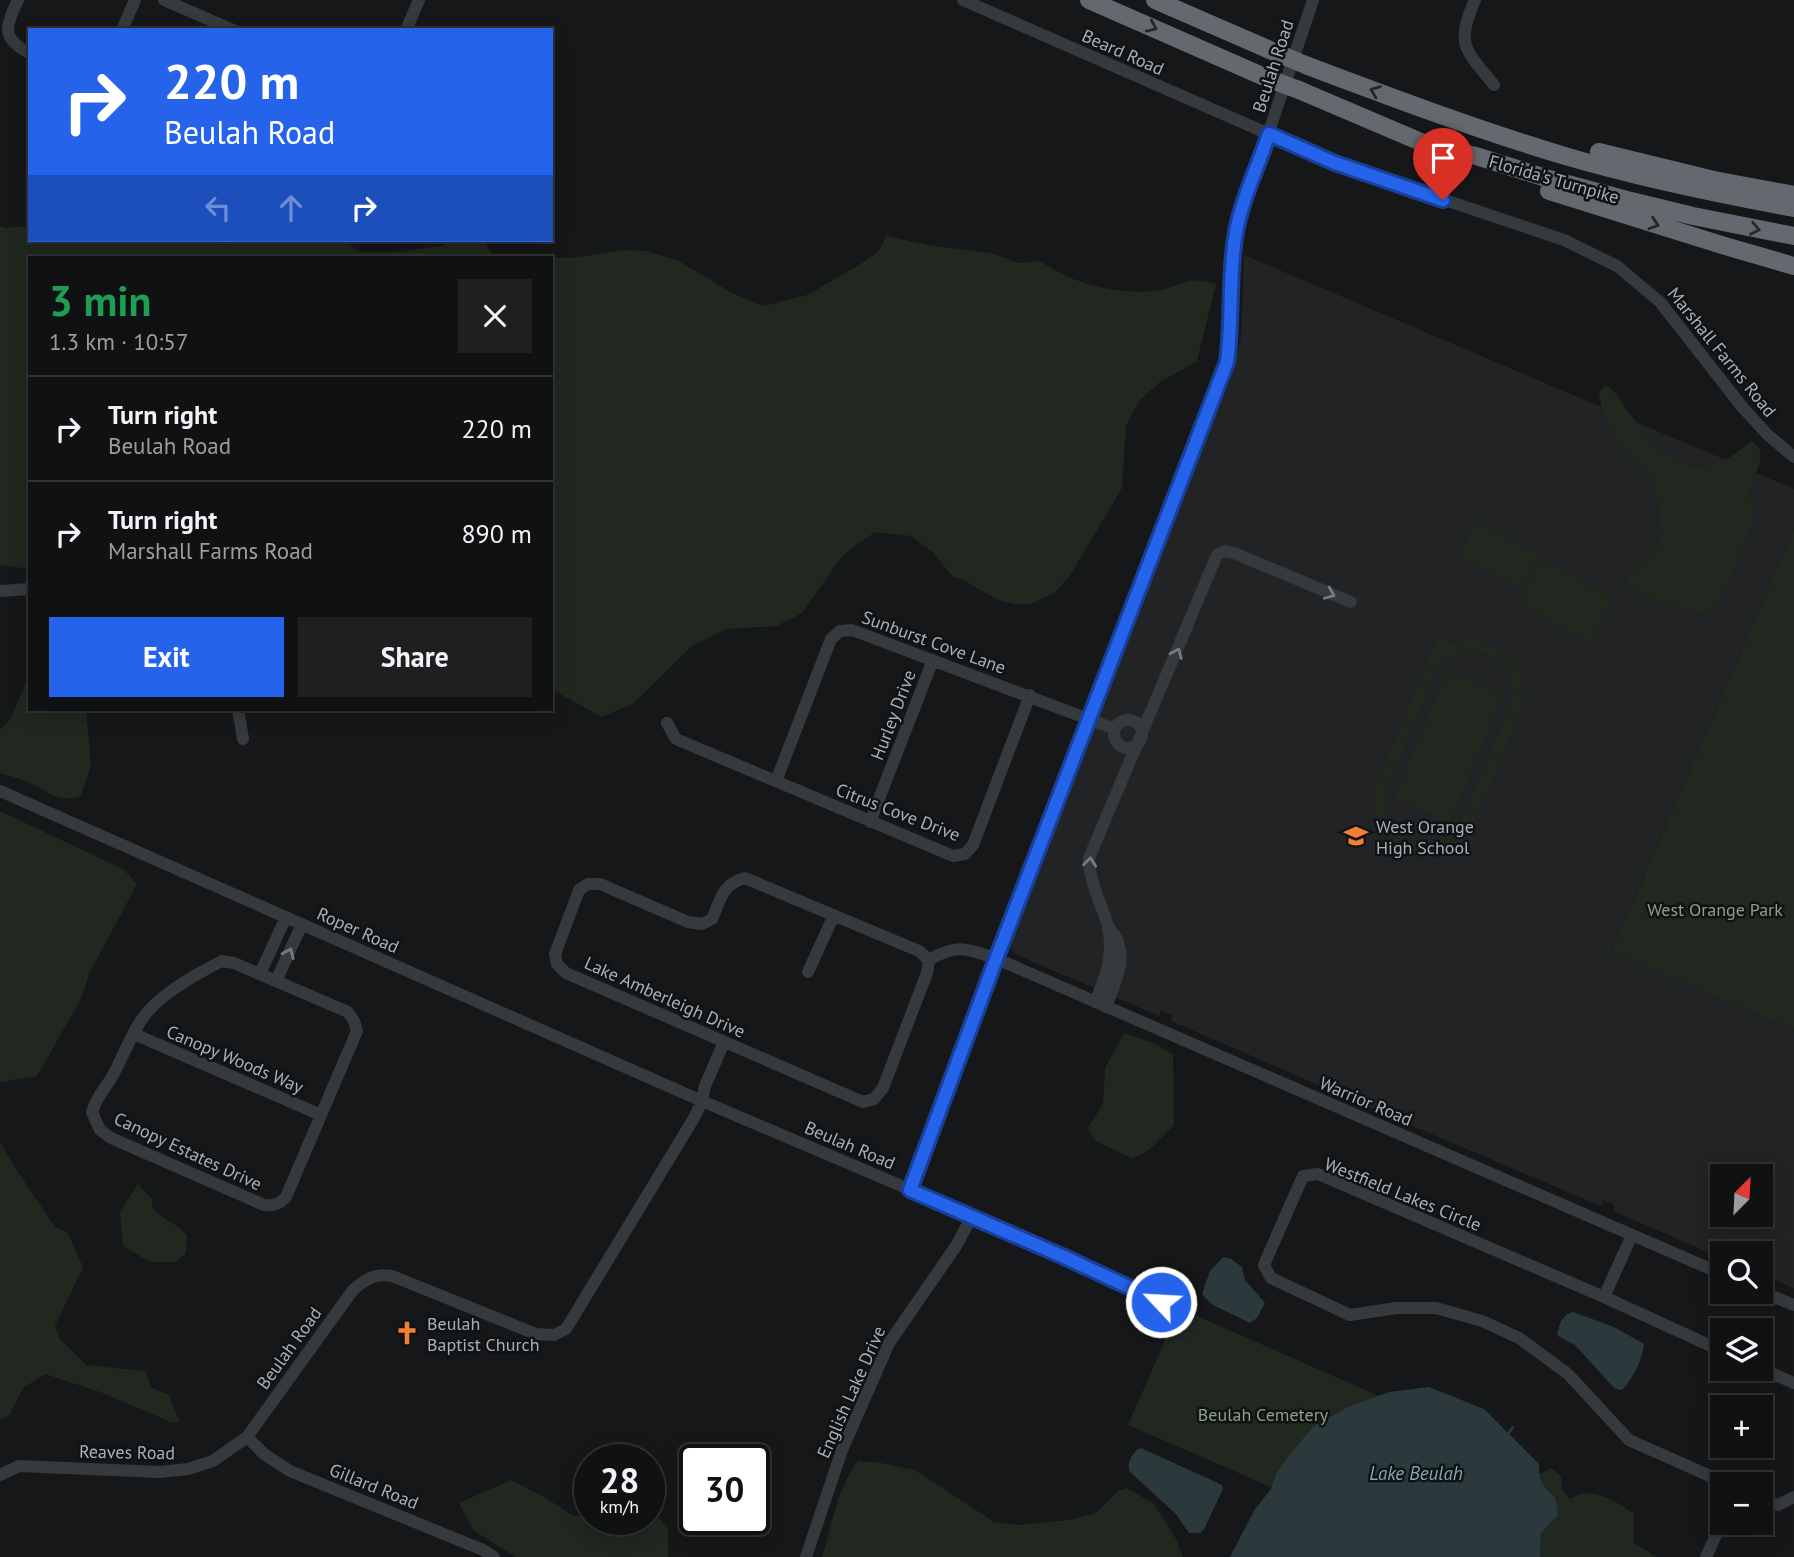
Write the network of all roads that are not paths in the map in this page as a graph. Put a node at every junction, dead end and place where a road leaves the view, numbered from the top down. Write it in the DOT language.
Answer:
graph roads {
  1 [pos="18,0"];
  2 [pos="135,0"];
  3 [pos="164,0"];
  4 [pos="419,0"];
  5 [pos="963,0"];
  6 [pos="1089,0"];
  7 [pos="1155,0"];
  8 [pos="1313,0"];
  9 [pos="1475,0"];
  10 [pos="123,28"];
  11 [pos="228,28"];
  12 [pos="407,28"];
  13 [pos="28,52"];
  14 [pos="1494,85"];
  15 [pos="1422,109"];
  16 [pos="1269,134"];
  17 [pos="1428,145"];
  18 [pos="1794,195"];
  19 [pos="1794,208"];
  20 [pos="1794,236"];
  21 [pos="1794,266"];
  22 [pos="1794,457"];
  23 [pos="28,589"];
  24 [pos="0,591"];
  25 [pos="1351,602"];
  26 [pos="933,660"];
  27 [pos="1030,695"];
  28 [pos="238,711"];
  29 [pos="1090,718"];
  30 [pos="667,723"];
  31 [pos="1115,729"];
  32 [pos="243,739"];
  33 [pos="1141,739"];
  34 [pos="776,781"];
  35 [pos="0,792"];
  36 [pos="870,822"];
  37 [pos="834,915"];
  38 [pos="286,917"];
  39 [pos="302,924"];
  40 [pos="996,959"];
  41 [pos="929,960"];
  42 [pos="808,972"];
  43 [pos="260,974"];
  44 [pos="276,981"];
  45 [pos="1101,1004"];
  46 [pos="134,1034"];
  47 [pos="724,1042"];
  48 [pos="702,1101"];
  49 [pos="321,1115"];
  50 [pos="910,1190"];
  51 [pos="972,1216"];
  52 [pos="1632,1235"];
  53 [pos="1710,1269"];
  54 [pos="1604,1297"];
  55 [pos="1773,1297"];
  56 [pos="1794,1306"];
  57 [pos="1184,1313"];
  58 [pos="1710,1346"];
  59 [pos="1773,1374"];
  60 [pos="1794,1383"];
  61 [pos="247,1437"];
  62 [pos="0,1475"];
  63 [pos="1710,1476"];
  64 [pos="1794,1497"];
  65 [pos="1773,1503"];
  66 [pos="1716,1535"];
  67 [pos="494,1557"];
  68 [pos="806,1557"];
  69 [pos="1706,1557"];
  1 -- 13 [label="street"];
  2 -- 10 [label="street"];
  3 -- 11 [label="street"];
  4 -- 12 [label="street"];
  5 -- 16 [label="street, Beard Road"];
  6 -- 17 [label="highway, Florida's Turnpike, one-way, bridge"];
  15 -- 7 [label="highway, Florida's Turnpike, one-way, bridge"];
  8 -- 16 [label="street, Beulah Road"];
  9 -- 14 [label="street"];
  15 -- 18 [label="highway"];
  15 -- 19 [label="highway, Florida's Turnpike"];
  16 -- 22 [label="street, Marshall Farms Road"];
  16 -- 29 [label="street, Beulah Road"];
  17 -- 20 [label="highway, Florida's Turnpike, one-way"];
  17 -- 21 [label="highway, one-way"];
  23 -- 24 [label="street"];
  33 -- 25 [label="street, one-way"];
  26 -- 27 [label="street, Sunburst Cove Lane"];
  26 -- 34 [label="street, Sunburst Cove Lane"];
  26 -- 36 [label="street, Hurley Drive"];
  27 -- 29 [label="street, Sunburst Cove Lane"];
  27 -- 36 [label="street, Citrus Cove Drive"];
  28 -- 32 [label="street"];
  29 -- 31 [label="street, Sunburst Cove Lane"];
  29 -- 40 [label="street, Beulah Road"];
  30 -- 34 [label="street, Citrus Cove Drive"];
  31 -- 33 [label="street"];
  31 -- 33 [label="street"];
  45 -- 33 [label="street, one-way"];
  34 -- 36 [label="street, Citrus Cove Drive"];
  35 -- 38 [label="street, Roper Road"];
  37 -- 41 [label="street, Lake Amberleigh Drive"];
  37 -- 42 [label="street"];
  37 -- 47 [label="street, Lake Amberleigh Drive"];
  38 -- 39 [label="street, Roper Road"];
  38 -- 43 [label="street"];
  44 -- 39 [label="street, one-way"];
  39 -- 48 [label="street, Roper Road"];
  40 -- 41 [label="street"];
  40 -- 45 [label="street, Warrior Road"];
  40 -- 50 [label="street, Beulah Road"];
  41 -- 47 [label="street, Lake Amberleigh Drive"];
  43 -- 44 [label="street, Canopy Estates Drive"];
  43 -- 46 [label="street, Canopy Estates Drive"];
  44 -- 49 [label="street, Canopy Estates Drive"];
  45 -- 52 [label="street, Warrior Road"];
  46 -- 49 [label="street, Canopy Woods Way"];
  46 -- 49 [label="street, Canopy Estates Drive"];
  47 -- 48 [label="street"];
  48 -- 50 [label="street, Beulah Road"];
  48 -- 61 [label="street, Beulah Road"];
  50 -- 51 [label="street"];
  51 -- 57 [label="street"];
  51 -- 68 [label="street, English Lake Drive"];
  52 -- 53 [label="street, Warrior Road"];
  52 -- 54 [label="street"];
  54 -- 58 [label="street, Westfield Lakes Circle"];
  54 -- 63 [label="street, Westfield Lakes Circle"];
  55 -- 56 [label="street"];
  59 -- 60 [label="street"];
  61 -- 62 [label="street, Reaves Road"];
  61 -- 67 [label="street, Gillard Road"];
  64 -- 65 [label="street"];
  66 -- 69 [label="street"];
}
